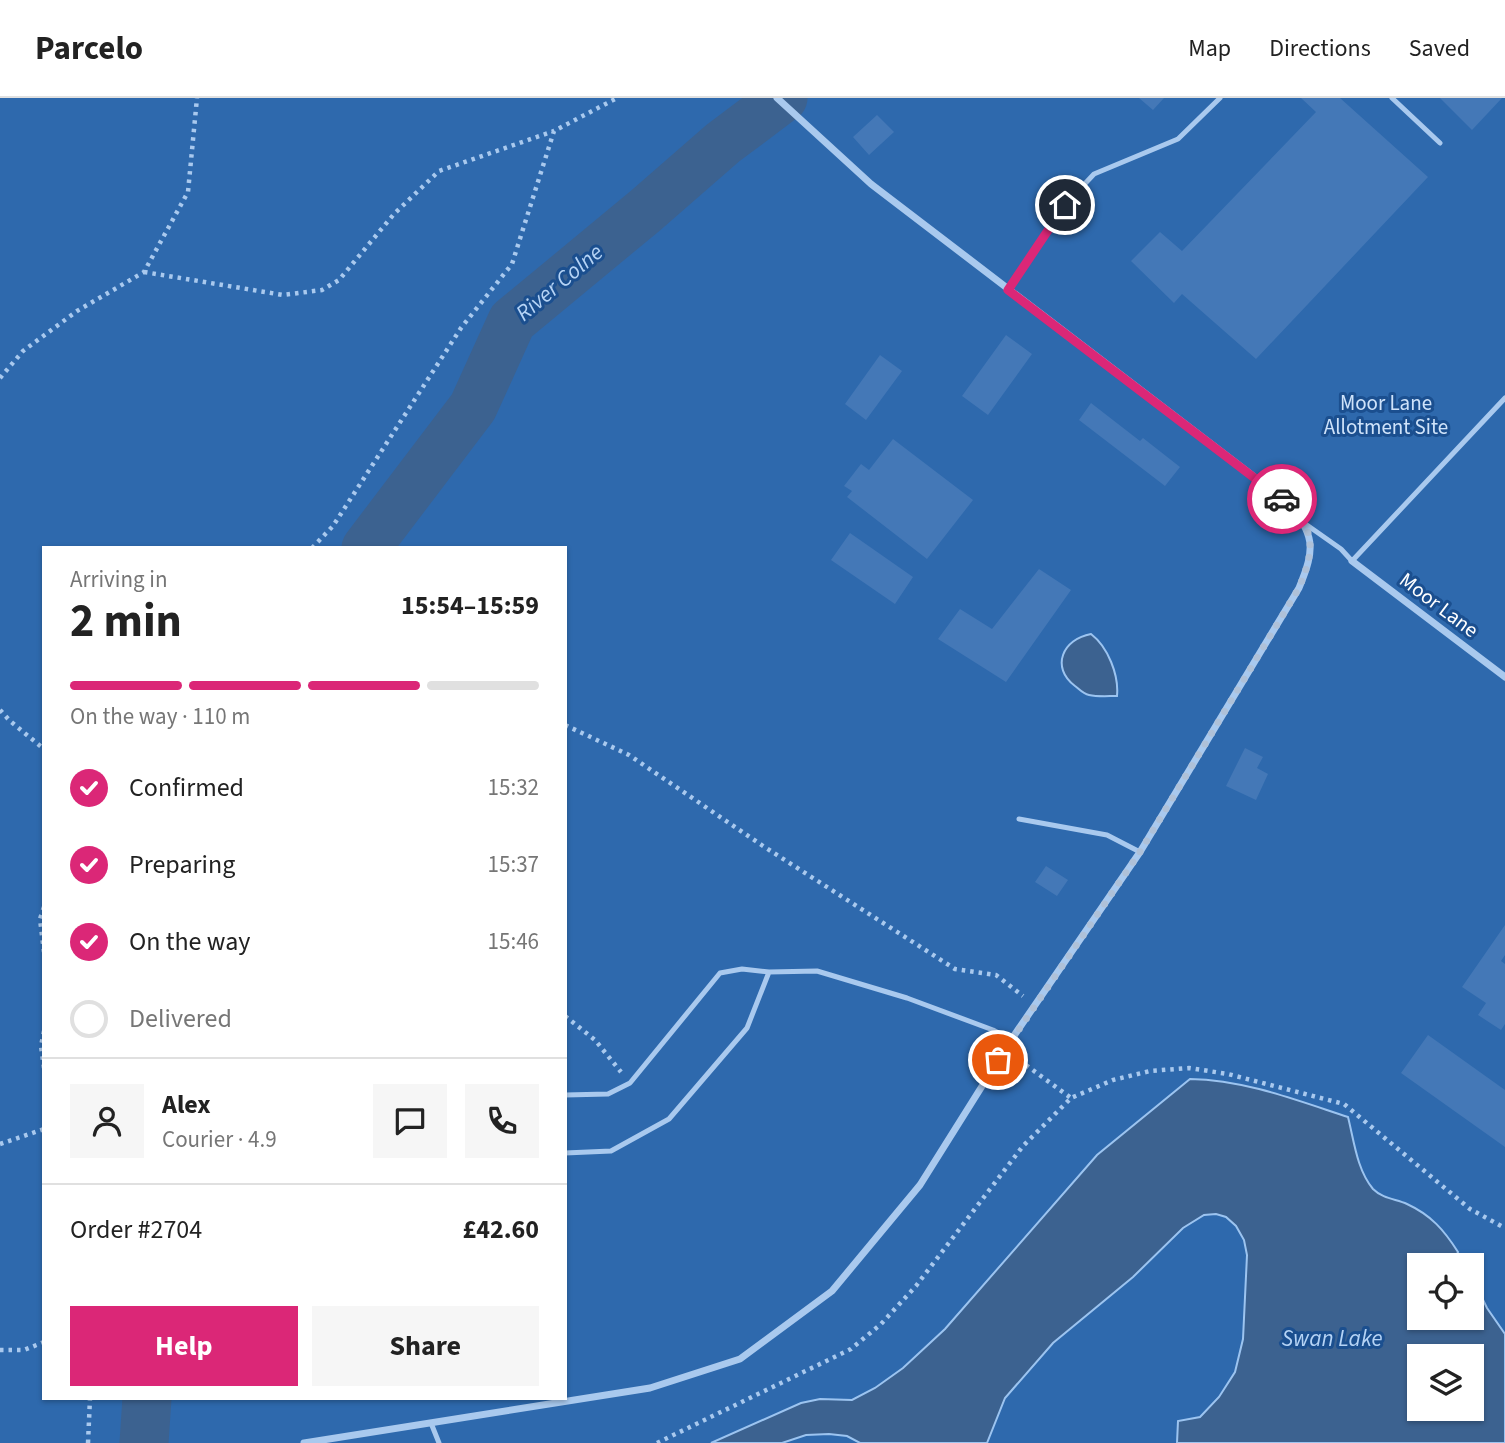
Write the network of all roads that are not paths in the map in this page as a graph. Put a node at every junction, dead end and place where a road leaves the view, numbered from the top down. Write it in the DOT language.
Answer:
graph roads {
  1 [pos="777,98"];
  2 [pos="1220,98"];
  3 [pos="1392,98"];
  4 [pos="1440,143"];
  5 [pos="1008,290"];
  6 [pos="1505,398"];
  7 [pos="1304,523"];
  8 [pos="1352,561"];
  9 [pos="1505,677"];
  10 [pos="1019,819"];
  11 [pos="1140,852"];
  12 [pos="769,972"];
  13 [pos="1011,1040"];
  14 [pos="567,1095"];
  15 [pos="567,1153"];
  16 [pos="431,1423"];
  17 [pos="304,1443"];
  18 [pos="439,1443"];
  1 -- 5 [label="street"];
  2 -- 5 [label="lane"];
  3 -- 4 [label="lane"];
  5 -- 7 [label="street"];
  6 -- 8 [label="lane"];
  7 -- 8 [label="lane"];
  7 -- 11 [label="street"];
  8 -- 9 [label="street, Moor Lane"];
  10 -- 11 [label="lane"];
  11 -- 13 [label="street"];
  12 -- 13 [label="lane"];
  12 -- 14 [label="lane"];
  12 -- 15 [label="lane"];
  13 -- 16 [label="street"];
  16 -- 17 [label="street"];
  16 -- 18 [label="lane"];
}
